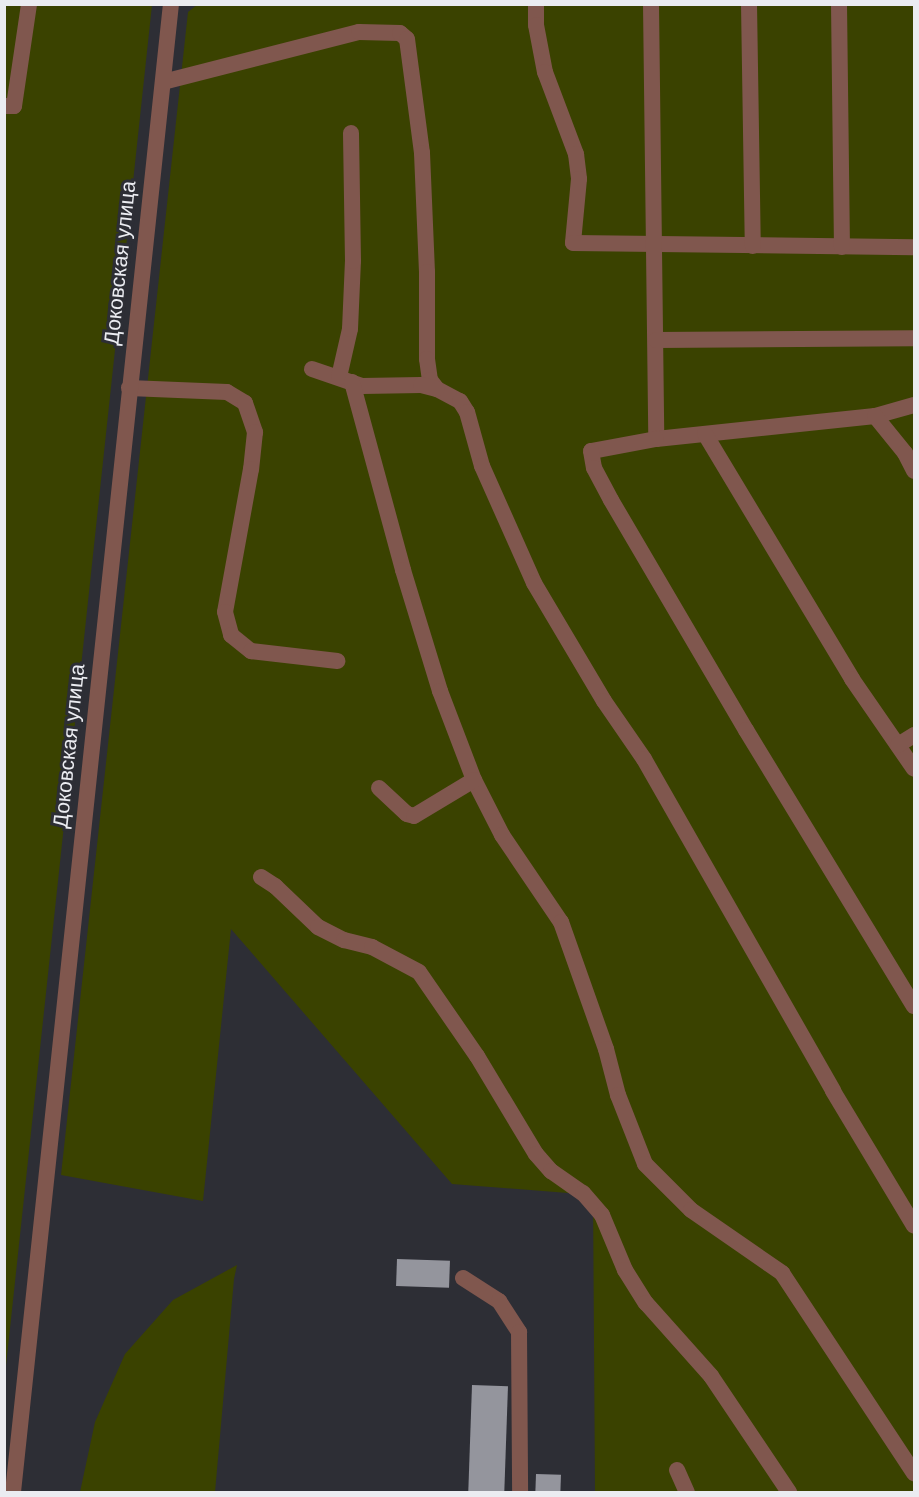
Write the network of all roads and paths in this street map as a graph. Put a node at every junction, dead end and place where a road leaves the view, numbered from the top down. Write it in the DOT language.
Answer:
graph roads {
  1 [pos="29,4"];
  2 [pos="171,4"];
  3 [pos="536,4"];
  4 [pos="651,4"];
  5 [pos="749,4"];
  6 [pos="839,4"];
  7 [pos="163,82"];
  8 [pos="4,106"];
  9 [pos="351,133"];
  10 [pos="654,245"];
  11 [pos="753,246"];
  12 [pos="842,247"];
  13 [pos="915,247"];
  14 [pos="915,338"];
  15 [pos="656,339"];
  16 [pos="312,369"];
  17 [pos="345,380"];
  18 [pos="129,388"];
  19 [pos="437,389"];
  20 [pos="915,405"];
  21 [pos="875,416"];
  22 [pos="705,434"];
  23 [pos="656,439"];
  24 [pos="915,471"];
  25 [pos="337,661"];
  26 [pos="915,735"];
  27 [pos="898,745"];
  28 [pos="915,769"];
  29 [pos="474,780"];
  30 [pos="379,788"];
  31 [pos="261,877"];
  32 [pos="915,1006"];
  33 [pos="915,1226"];
  34 [pos="463,1278"];
  35 [pos="677,1470"];
  36 [pos="915,1473"];
  37 [pos="13,1492"];
  38 [pos="520,1492"];
  39 [pos="687,1492"];
  40 [pos="789,1492"];
  1 -- 8 [label="street"];
  2 -- 7 [label="street, Доковская улица"];
  3 -- 10 [label="street"];
  4 -- 10 [label="street"];
  5 -- 11 [label="street"];
  6 -- 12 [label="street"];
  7 -- 18 [label="street, Доковская улица"];
  7 -- 19 [label="street"];
  9 -- 17 [label="street"];
  10 -- 11 [label="street"];
  10 -- 15 [label="street"];
  11 -- 12 [label="street"];
  12 -- 13 [label="street"];
  14 -- 15 [label="street"];
  15 -- 23 [label="street"];
  16 -- 17 [label="street"];
  17 -- 19 [label="street"];
  17 -- 29 [label="street"];
  18 -- 25 [label="street"];
  18 -- 37 [label="street, Доковская улица"];
  19 -- 33 [label="street"];
  20 -- 21 [label="street"];
  21 -- 22 [label="street"];
  21 -- 24 [label="street"];
  22 -- 23 [label="street"];
  22 -- 27 [label="street"];
  23 -- 32 [label="street"];
  26 -- 27 [label="street"];
  27 -- 28 [label="street"];
  29 -- 30 [label="street"];
  29 -- 36 [label="street"];
  31 -- 40 [label="street"];
  34 -- 38 [label="street"];
  35 -- 39 [label="street"];
}
